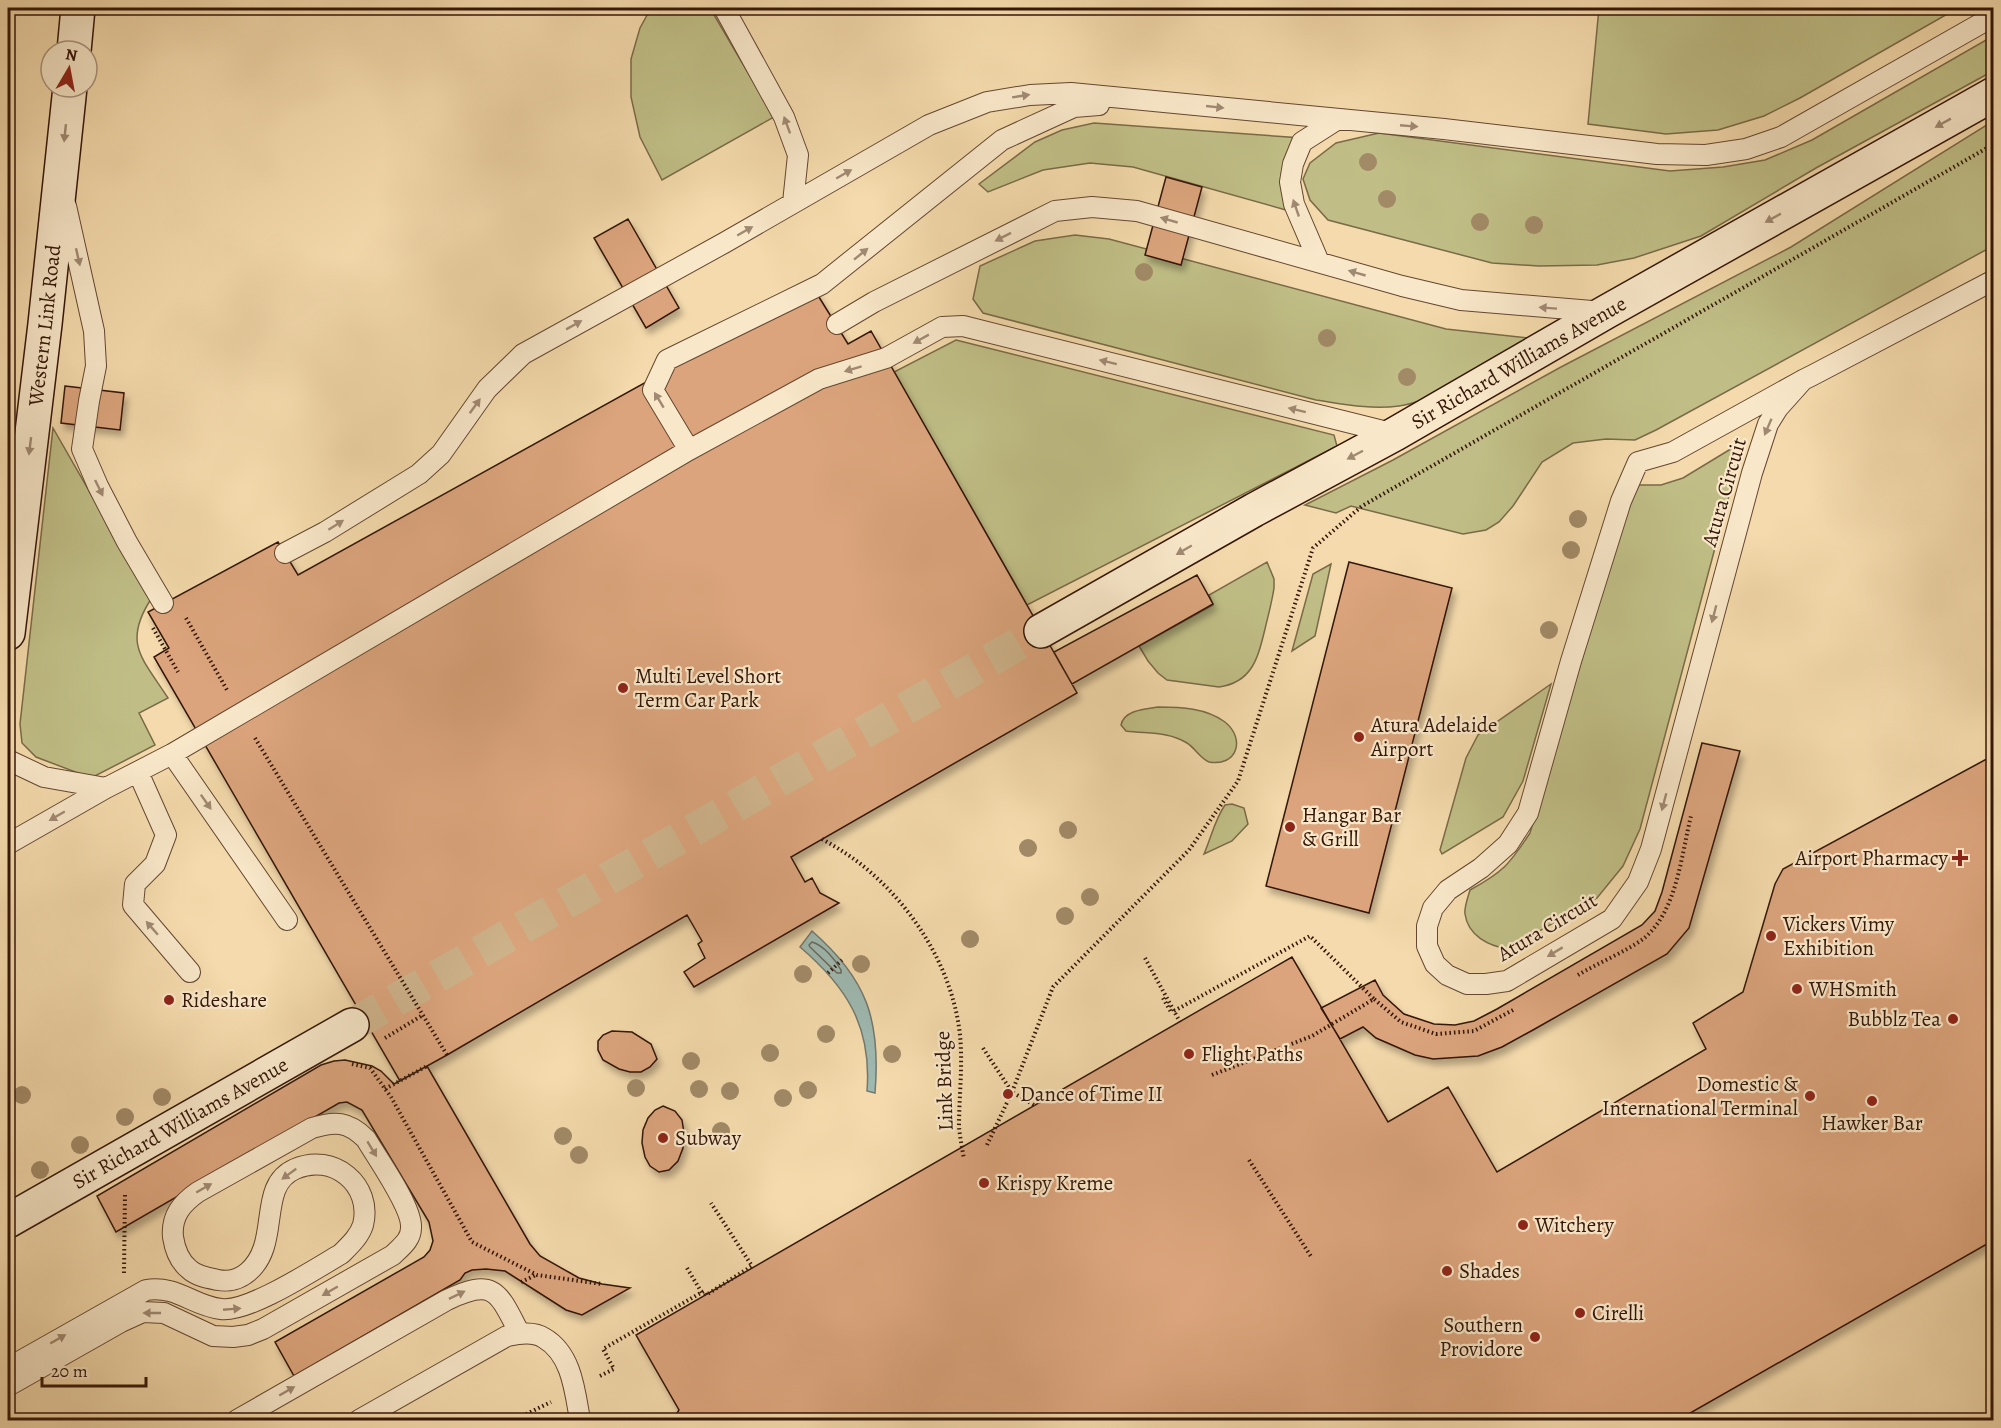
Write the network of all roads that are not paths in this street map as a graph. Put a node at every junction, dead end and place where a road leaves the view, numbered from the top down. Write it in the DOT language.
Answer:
graph roads {
  1 [pos="78,8"];
  2 [pos="724,8"];
  3 [pos="1994,16"];
  4 [pos="75,39"];
  5 [pos="1994,94"];
  6 [pos="69,99"];
  7 [pos="1156,101"];
  8 [pos="1338,119"];
  9 [pos="60,180"];
  10 [pos="793,203"];
  11 [pos="1318,262"];
  12 [pos="1994,280"];
  13 [pos="1606,312"];
  14 [pos="837,324"];
  15 [pos="1803,380"];
  16 [pos="1395,434"];
  17 [pos="689,450"];
  18 [pos="285,554"];
  19 [pos="163,603"];
  20 [pos="1041,631"];
  21 [pos="8,633"];
  22 [pos="172,754"];
  23 [pos="8,760"];
  24 [pos="138,772"];
  25 [pos="106,788"];
  26 [pos="8,844"];
  27 [pos="287,920"];
  28 [pos="190,972"];
  29 [pos="352,1025"];
  30 [pos="82,1178"];
  31 [pos="8,1221"];
  32 [pos="8,1237"];
  33 [pos="520,1334"];
  34 [pos="8,1368"];
  35 [pos="8,1386"];
  36 [pos="237,1420"];
  37 [pos="359,1420"];
  38 [pos="580,1420"];
  1 -- 4 [label="main road"];
  10 -- 2 [label="lane, one-way"];
  8 -- 3 [label="lane, one-way"];
  5 -- 13 [label="main road, Sir Richard Williams Avenue, one-way"];
  6 -- 9 [label="main road, Western Link Road, one-way"];
  7 -- 8 [label="lane, one-way"];
  10 -- 7 [label="lane, one-way"];
  17 -- 7 [label="lane, one-way"];
  11 -- 8 [label="lane, one-way"];
  9 -- 19 [label="lane, one-way"];
  9 -- 21 [label="main road, Western Link Road, one-way"];
  18 -- 10 [label="lane, one-way"];
  13 -- 11 [label="lane, one-way"];
  11 -- 14 [label="lane, one-way"];
  12 -- 15 [label="lane, Atura Circuit"];
  13 -- 16 [label="main road, Sir Richard Williams Avenue"];
  15 -- 15 [label="lane, Atura Circuit, one-way"];
  16 -- 17 [label="lane, one-way"];
  16 -- 20 [label="main road, Sir Richard Williams Avenue, one-way"];
  17 -- 22 [label="lane"];
  22 -- 24 [label="lane"];
  22 -- 27 [label="lane, one-way"];
  23 -- 25 [label="lane"];
  24 -- 25 [label="lane"];
  28 -- 24 [label="lane, one-way"];
  25 -- 26 [label="lane, one-way"];
  29 -- 30 [label="main road, Sir Richard Williams Avenue"];
  30 -- 31 [label="main road, Sir Richard Williams Avenue"];
  30 -- 32 [label="lane"];
  36 -- 33 [label="lane, one-way"];
  33 -- 37 [label="lane"];
  33 -- 38 [label="lane"];
  34 -- 35 [label="lane, one-way"];
}
